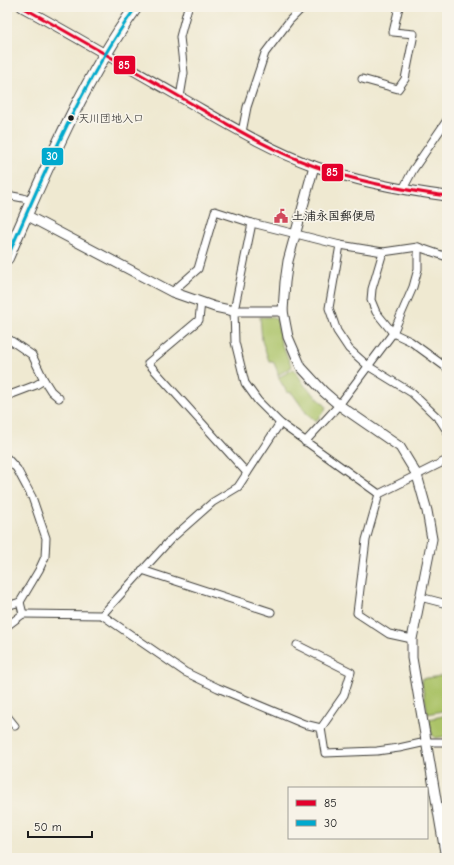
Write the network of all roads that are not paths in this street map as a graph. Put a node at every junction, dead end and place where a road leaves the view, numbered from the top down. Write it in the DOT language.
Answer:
graph roads {
  1 [pos="22,7"];
  2 [pos="136,7"];
  3 [pos="188,7"];
  4 [pos="301,7"];
  5 [pos="399,7"];
  6 [pos="105,54"];
  7 [pos="362,79"];
  8 [pos="180,97"];
  9 [pos="447,120"];
  10 [pos="242,132"];
  11 [pos="314,166"];
  12 [pos="403,189"];
  13 [pos="7,195"];
  14 [pos="447,196"];
  15 [pos="32,202"];
  16 [pos="26,215"];
  17 [pos="252,223"];
  18 [pos="295,234"];
  19 [pos="340,245"];
  20 [pos="418,247"];
  21 [pos="383,252"];
  22 [pos="447,257"];
  23 [pos="7,258"];
  24 [pos="172,292"];
  25 [pos="201,302"];
  26 [pos="234,311"];
  27 [pos="282,311"];
  28 [pos="393,333"];
  29 [pos="7,339"];
  30 [pos="368,366"];
  31 [pos="447,368"];
  32 [pos="44,380"];
  33 [pos="7,396"];
  34 [pos="60,398"];
  35 [pos="338,405"];
  36 [pos="280,423"];
  37 [pos="447,431"];
  38 [pos="305,442"];
  39 [pos="7,458"];
  40 [pos="447,460"];
  41 [pos="247,473"];
  42 [pos="417,475"];
  43 [pos="380,494"];
  44 [pos="142,570"];
  45 [pos="420,597"];
  46 [pos="20,602"];
  47 [pos="447,604"];
  48 [pos="7,606"];
  49 [pos="271,612"];
  50 [pos="23,614"];
  51 [pos="102,615"];
  52 [pos="7,626"];
  53 [pos="412,639"];
  54 [pos="296,645"];
  55 [pos="7,716"];
  56 [pos="15,726"];
  57 [pos="320,728"];
  58 [pos="426,742"];
  59 [pos="447,742"];
  60 [pos="446,858"];
  1 -- 6 [label="street"];
  2 -- 6 [label="highway"];
  3 -- 8 [label="street"];
  4 -- 10 [label="street"];
  5 -- 7 [label="street"];
  6 -- 8 [label="street"];
  6 -- 15 [label="highway"];
  8 -- 10 [label="street"];
  9 -- 12 [label="street"];
  10 -- 11 [label="street"];
  11 -- 12 [label="street"];
  11 -- 18 [label="street"];
  12 -- 14 [label="street"];
  13 -- 15 [label="street"];
  15 -- 16 [label="highway"];
  16 -- 23 [label="highway"];
  16 -- 24 [label="street"];
  17 -- 18 [label="street"];
  17 -- 24 [label="street"];
  17 -- 26 [label="street"];
  18 -- 19 [label="street"];
  18 -- 27 [label="street"];
  19 -- 21 [label="street"];
  19 -- 30 [label="street"];
  20 -- 21 [label="street"];
  20 -- 22 [label="street"];
  20 -- 28 [label="street"];
  21 -- 28 [label="street"];
  24 -- 25 [label="street"];
  25 -- 26 [label="street"];
  25 -- 41 [label="street"];
  26 -- 27 [label="street"];
  26 -- 36 [label="street"];
  27 -- 35 [label="street"];
  28 -- 30 [label="street"];
  28 -- 31 [label="street"];
  29 -- 32 [label="street"];
  30 -- 35 [label="street"];
  30 -- 37 [label="street"];
  32 -- 33 [label="street"];
  32 -- 34 [label="street"];
  35 -- 38 [label="street"];
  35 -- 42 [label="street"];
  36 -- 38 [label="street"];
  36 -- 41 [label="street"];
  38 -- 43 [label="street"];
  39 -- 46 [label="street"];
  40 -- 42 [label="street"];
  41 -- 44 [label="street"];
  42 -- 43 [label="street"];
  42 -- 45 [label="street"];
  43 -- 53 [label="street"];
  44 -- 49 [label="street"];
  44 -- 51 [label="street"];
  45 -- 47 [label="street"];
  45 -- 53 [label="street"];
  46 -- 48 [label="street"];
  46 -- 50 [label="street"];
  50 -- 51 [label="street"];
  50 -- 52 [label="street"];
  51 -- 57 [label="street"];
  53 -- 58 [label="street"];
  54 -- 57 [label="street"];
  55 -- 56 [label="street"];
  57 -- 58 [label="street"];
  58 -- 59 [label="street"];
  58 -- 60 [label="street"];
}
